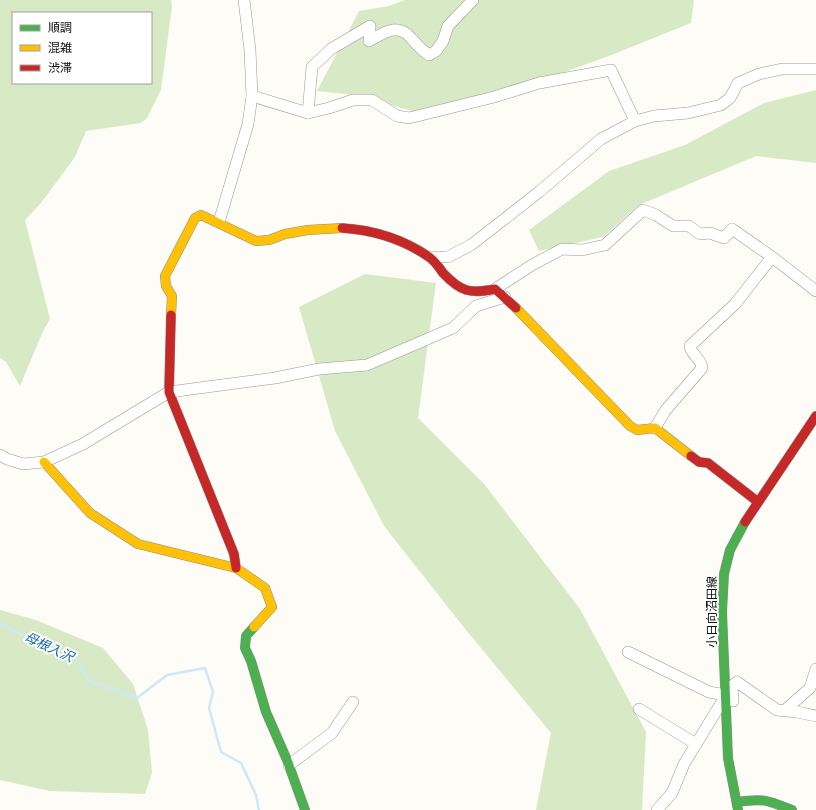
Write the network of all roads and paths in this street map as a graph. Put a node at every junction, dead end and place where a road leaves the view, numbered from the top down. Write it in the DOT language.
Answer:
graph roads {
  1 [pos="244,0"];
  2 [pos="473,0"];
  3 [pos="816,69"];
  4 [pos="252,96"];
  5 [pos="308,113"];
  6 [pos="635,121"];
  7 [pos="219,222"];
  8 [pos="431,257"];
  9 [pos="772,257"];
  10 [pos="495,289"];
  11 [pos="816,291"];
  12 [pos="505,297"];
  13 [pos="169,392"];
  14 [pos="816,416"];
  15 [pos="655,428"];
  16 [pos="0,456"];
  17 [pos="44,462"];
  18 [pos="758,502"];
  19 [pos="236,568"];
  20 [pos="628,652"];
  21 [pos="816,669"];
  22 [pos="726,695"];
  23 [pos="353,702"];
  24 [pos="639,709"];
  25 [pos="726,709"];
  26 [pos="784,711"];
  27 [pos="816,716"];
  28 [pos="696,744"];
  29 [pos="289,765"];
  30 [pos="738,806"];
  31 [pos="305,810"];
  32 [pos="657,810"];
  33 [pos="792,810"];
  1 -- 4 [label="street"];
  2 -- 5 [label="street"];
  3 -- 6 [label="street"];
  4 -- 5 [label="street"];
  4 -- 7 [label="street"];
  5 -- 6 [label="street"];
  6 -- 8 [label="street"];
  7 -- 8 [label="street"];
  7 -- 13 [label="street"];
  8 -- 10 [label="street"];
  9 -- 10 [label="street"];
  9 -- 11 [label="street"];
  9 -- 15 [label="street"];
  10 -- 12 [label="street"];
  12 -- 13 [label="street"];
  12 -- 15 [label="street"];
  13 -- 17 [label="street"];
  13 -- 19 [label="street"];
  14 -- 18 [label="street, 小日向沼田線"];
  15 -- 18 [label="street"];
  16 -- 17 [label="street"];
  17 -- 19 [label="street"];
  18 -- 22 [label="street, 小日向沼田線"];
  19 -- 29 [label="street"];
  20 -- 22 [label="street"];
  21 -- 26 [label="street"];
  22 -- 25 [label="street, 小日向沼田線"];
  22 -- 28 [label="street"];
  23 -- 29 [label="street"];
  24 -- 28 [label="street"];
  25 -- 26 [label="street"];
  25 -- 30 [label="street, 小日向沼田線"];
  26 -- 27 [label="street"];
  28 -- 32 [label="street"];
  29 -- 31 [label="street"];
  30 -- 33 [label="street"];
}
